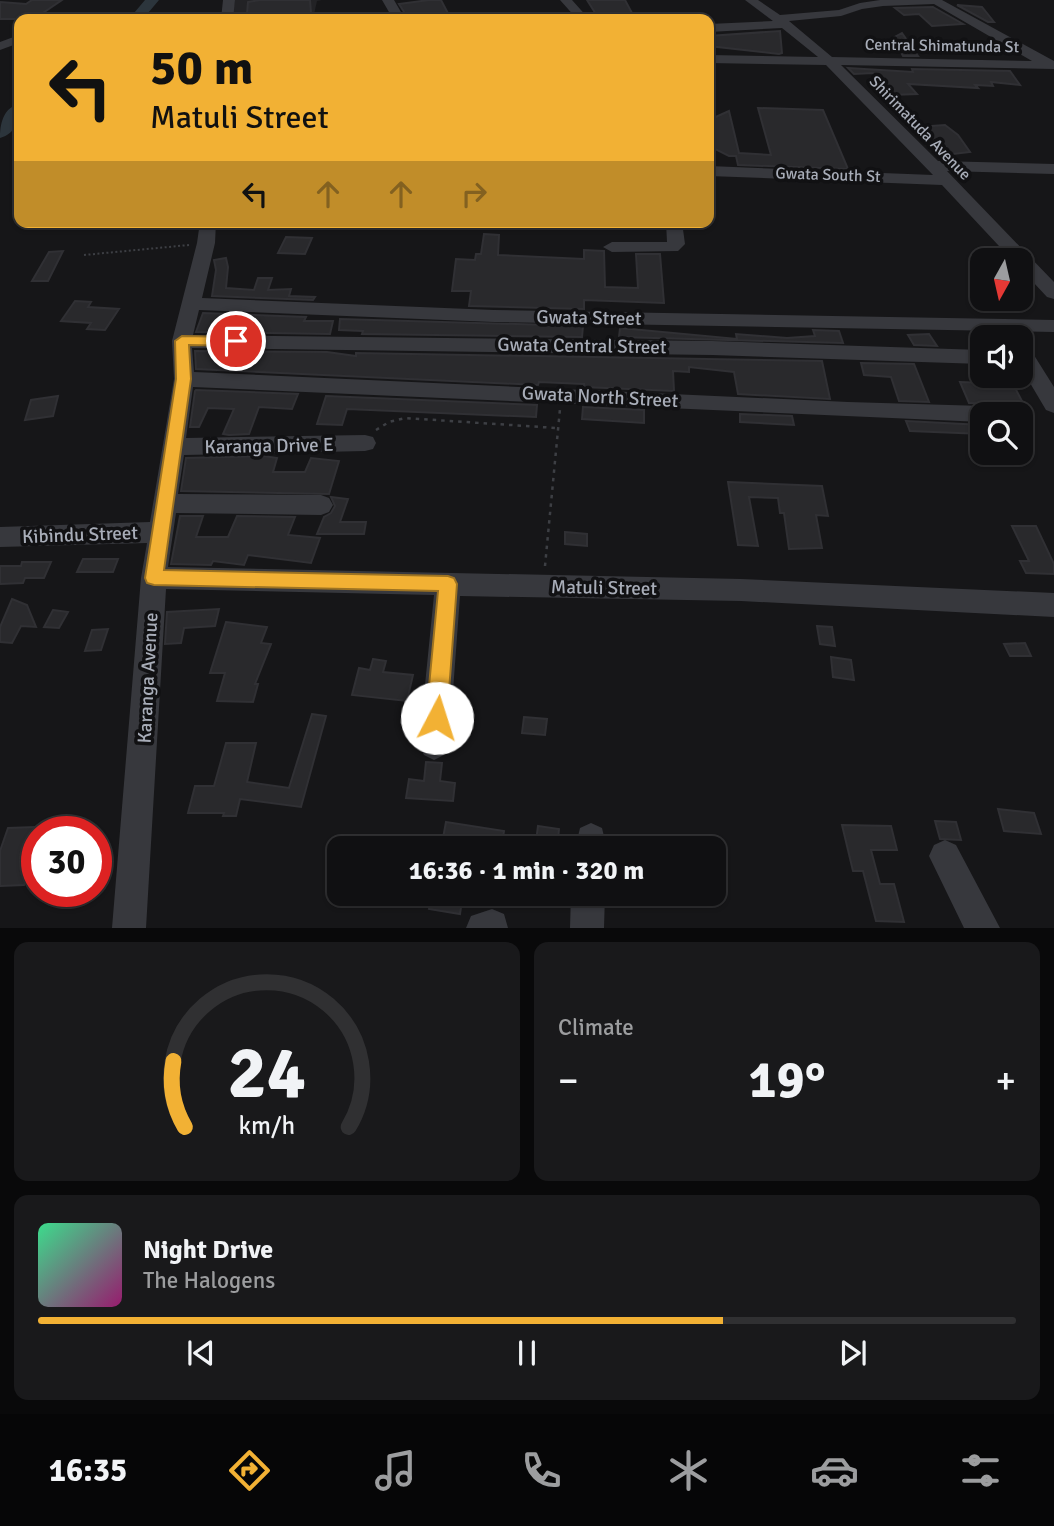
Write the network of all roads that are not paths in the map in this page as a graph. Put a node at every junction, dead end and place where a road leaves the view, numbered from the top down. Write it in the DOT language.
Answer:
graph roads {
  1 [pos="566,0"];
  2 [pos="751,0"];
  3 [pos="934,1"];
  4 [pos="579,14"];
  5 [pos="781,22"];
  6 [pos="714,27"];
  7 [pos="714,60"];
  8 [pos="830,61"];
  9 [pos="1051,65"];
  10 [pos="934,166"];
  11 [pos="1054,169"];
  12 [pos="714,171"];
  13 [pos="947,180"];
  14 [pos="675,228"];
  15 [pos="207,233"];
  16 [pos="612,247"];
  17 [pos="1054,293"];
  18 [pos="192,304"];
  19 [pos="970,326"];
  20 [pos="1054,326"];
  21 [pos="1033,329"];
  22 [pos="182,341"];
  23 [pos="970,357"];
  24 [pos="1033,373"];
  25 [pos="184,379"];
  26 [pos="1054,407"];
  27 [pos="970,414"];
  28 [pos="1033,415"];
  29 [pos="365,443"];
  30 [pos="173,447"];
  31 [pos="164,503"];
  32 [pos="321,505"];
  33 [pos="160,532"];
  34 [pos="0,537"];
  35 [pos="154,578"];
  36 [pos="448,584"];
  37 [pos="1054,605"];
  38 [pos="434,745"];
  39 [pos="945,856"];
  40 [pos="588,906"];
  41 [pos="129,928"];
  42 [pos="587,928"];
  43 [pos="984,928"];
  1 -- 4 [label="street"];
  2 -- 5 [label="street, Shirimatuda Avenue"];
  3 -- 5 [label="street"];
  3 -- 9 [label="street"];
  5 -- 6 [label="street"];
  5 -- 8 [label="street, Shirimatuda Avenue"];
  7 -- 8 [label="street, Central Shimatunda St"];
  8 -- 9 [label="street, Central Shimatunda St"];
  8 -- 10 [label="street, Shirimatuda Avenue"];
  10 -- 11 [label="street"];
  10 -- 13 [label="street, Shirimatuda Avenue"];
  12 -- 13 [label="street, Gwata South St"];
  13 -- 17 [label="street, Shirimatuda Avenue"];
  14 -- 16 [label="street"];
  15 -- 18 [label="street, Karanga Avenue"];
  18 -- 19 [label="street, Gwata Street"];
  18 -- 22 [label="street, Karanga Avenue"];
  20 -- 21 [label="street, Gwata Street"];
  22 -- 23 [label="street, Gwata Central Street"];
  22 -- 25 [label="street, Karanga Avenue"];
  24 -- 26 [label="street, Gwata North Street"];
  25 -- 27 [label="street, Gwata North Street"];
  25 -- 30 [label="street, Karanga Avenue"];
  26 -- 28 [label="street, Gwata North Street"];
  29 -- 30 [label="street, Karanga Drive E"];
  30 -- 31 [label="street, Karanga Avenue"];
  31 -- 32 [label="street"];
  31 -- 33 [label="street, Karanga Avenue"];
  33 -- 34 [label="street, Kibindu Street"];
  33 -- 35 [label="street, Karanga Avenue"];
  35 -- 36 [label="street, Matuli Street"];
  35 -- 41 [label="street, Karanga Avenue"];
  36 -- 37 [label="street, Matuli Street"];
  36 -- 38 [label="street"];
  39 -- 43 [label="street"];
  40 -- 42 [label="street"];
}
